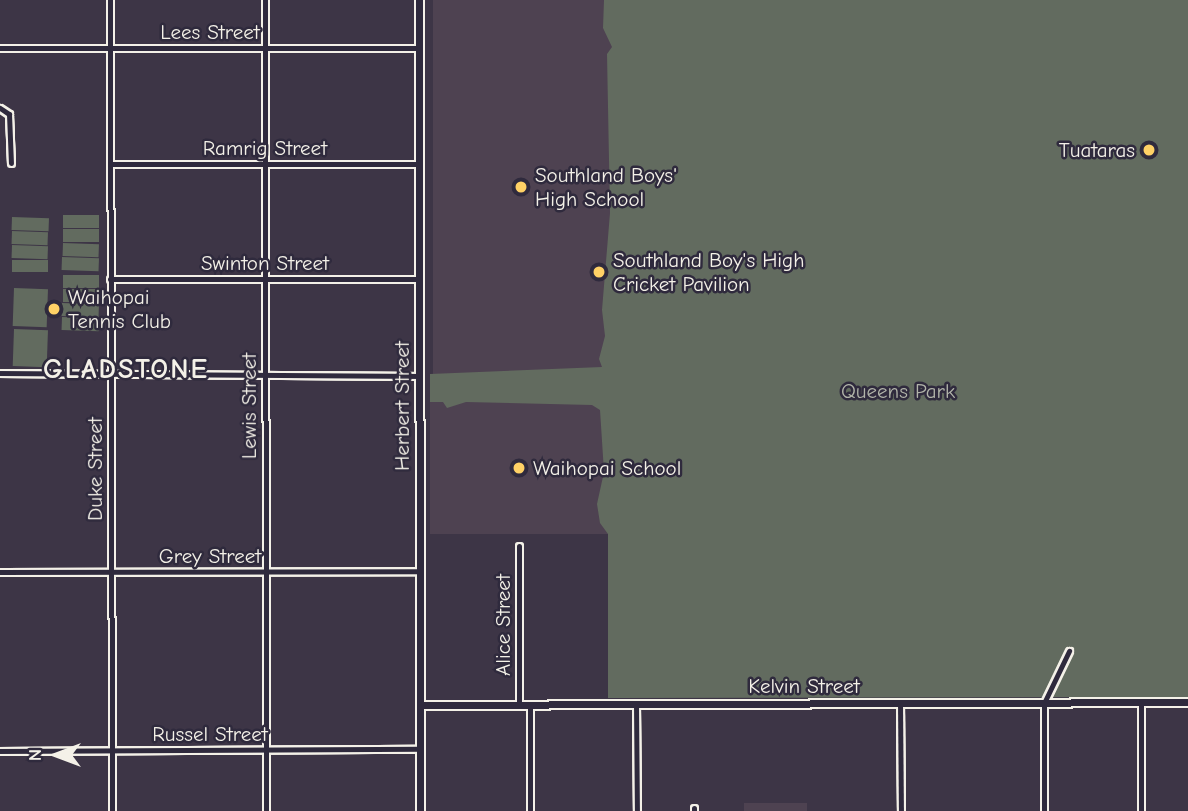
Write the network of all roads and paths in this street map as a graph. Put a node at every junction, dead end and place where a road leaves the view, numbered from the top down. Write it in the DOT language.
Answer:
graph roads {
  1 [pos="110,0"];
  2 [pos="265,0"];
  3 [pos="419,0"];
  4 [pos="0,48"];
  5 [pos="110,48"];
  6 [pos="265,48"];
  7 [pos="419,48"];
  8 [pos="0,108"];
  9 [pos="11,163"];
  10 [pos="110,164"];
  11 [pos="265,164"];
  12 [pos="420,164"];
  13 [pos="110,279"];
  14 [pos="265,279"];
  15 [pos="420,279"];
  16 [pos="0,373"];
  17 [pos="110,374"];
  18 [pos="265,376"];
  19 [pos="420,376"];
  20 [pos="519,546"];
  21 [pos="266,571"];
  22 [pos="420,571"];
  23 [pos="0,572"];
  24 [pos="111,572"];
  25 [pos="1069,651"];
  26 [pos="1141,702"];
  27 [pos="1188,702"];
  28 [pos="900,703"];
  29 [pos="1044,703"];
  30 [pos="519,704"];
  31 [pos="530,704"];
  32 [pos="636,704"];
  33 [pos="421,705"];
  34 [pos="420,749"];
  35 [pos="111,750"];
  36 [pos="266,750"];
  37 [pos="0,751"];
  38 [pos="112,811"];
  39 [pos="266,811"];
  40 [pos="420,811"];
  41 [pos="530,811"];
  42 [pos="637,811"];
  43 [pos="901,811"];
  44 [pos="1044,811"];
  45 [pos="1141,811"];
  1 -- 5 [label="street, Duke Street"];
  2 -- 6 [label="street, Lewis Street"];
  3 -- 7 [label="main road, Herbert Street"];
  4 -- 5 [label="street, Lees Street"];
  5 -- 6 [label="street, Lees Street"];
  5 -- 10 [label="street, Duke Street"];
  6 -- 7 [label="street, Lees Street"];
  6 -- 11 [label="street, Lewis Street"];
  7 -- 12 [label="main road, Herbert Street"];
  8 -- 9 [label="street"];
  10 -- 11 [label="street, Ramrig Street"];
  10 -- 13 [label="street, Duke Street"];
  11 -- 12 [label="street, Ramrig Street"];
  11 -- 14 [label="street, Lewis Street"];
  12 -- 15 [label="main road, Herbert Street"];
  13 -- 14 [label="street, Swinton Street"];
  13 -- 17 [label="street, Duke Street"];
  14 -- 15 [label="street, Swinton Street"];
  14 -- 18 [label="street, Lewis Street"];
  15 -- 19 [label="main road, Herbert Street"];
  16 -- 17 [label="street"];
  17 -- 18 [label="street"];
  17 -- 24 [label="street, Duke Street"];
  18 -- 19 [label="street"];
  18 -- 21 [label="street, Lewis Street"];
  19 -- 22 [label="main road, Herbert Street"];
  20 -- 30 [label="street, Alice Street"];
  21 -- 22 [label="street, Grey Street"];
  21 -- 24 [label="street, Grey Street"];
  21 -- 36 [label="street, Lewis Street"];
  22 -- 33 [label="main road, Herbert Street"];
  23 -- 24 [label="street, Grey Street"];
  24 -- 35 [label="street, Duke Street"];
  25 -- 29 [label="street"];
  26 -- 27 [label="main road, Kelvin Street"];
  26 -- 29 [label="main road, Kelvin Street"];
  26 -- 45 [label="street"];
  28 -- 29 [label="main road, Kelvin Street"];
  28 -- 32 [label="main road, Kelvin Street"];
  28 -- 43 [label="street"];
  29 -- 44 [label="street"];
  30 -- 31 [label="main road, Kelvin Street"];
  30 -- 33 [label="main road, Kelvin Street"];
  31 -- 32 [label="main road, Kelvin Street"];
  31 -- 41 [label="street"];
  32 -- 42 [label="street"];
  33 -- 34 [label="main road, Herbert Street"];
  34 -- 36 [label="street, Russel Street"];
  34 -- 40 [label="main road, Herbert Street"];
  35 -- 36 [label="street, Russel Street"];
  35 -- 37 [label="street, Russel Street"];
  35 -- 38 [label="street, Duke Street"];
  36 -- 39 [label="street, Lewis Street"];
}
